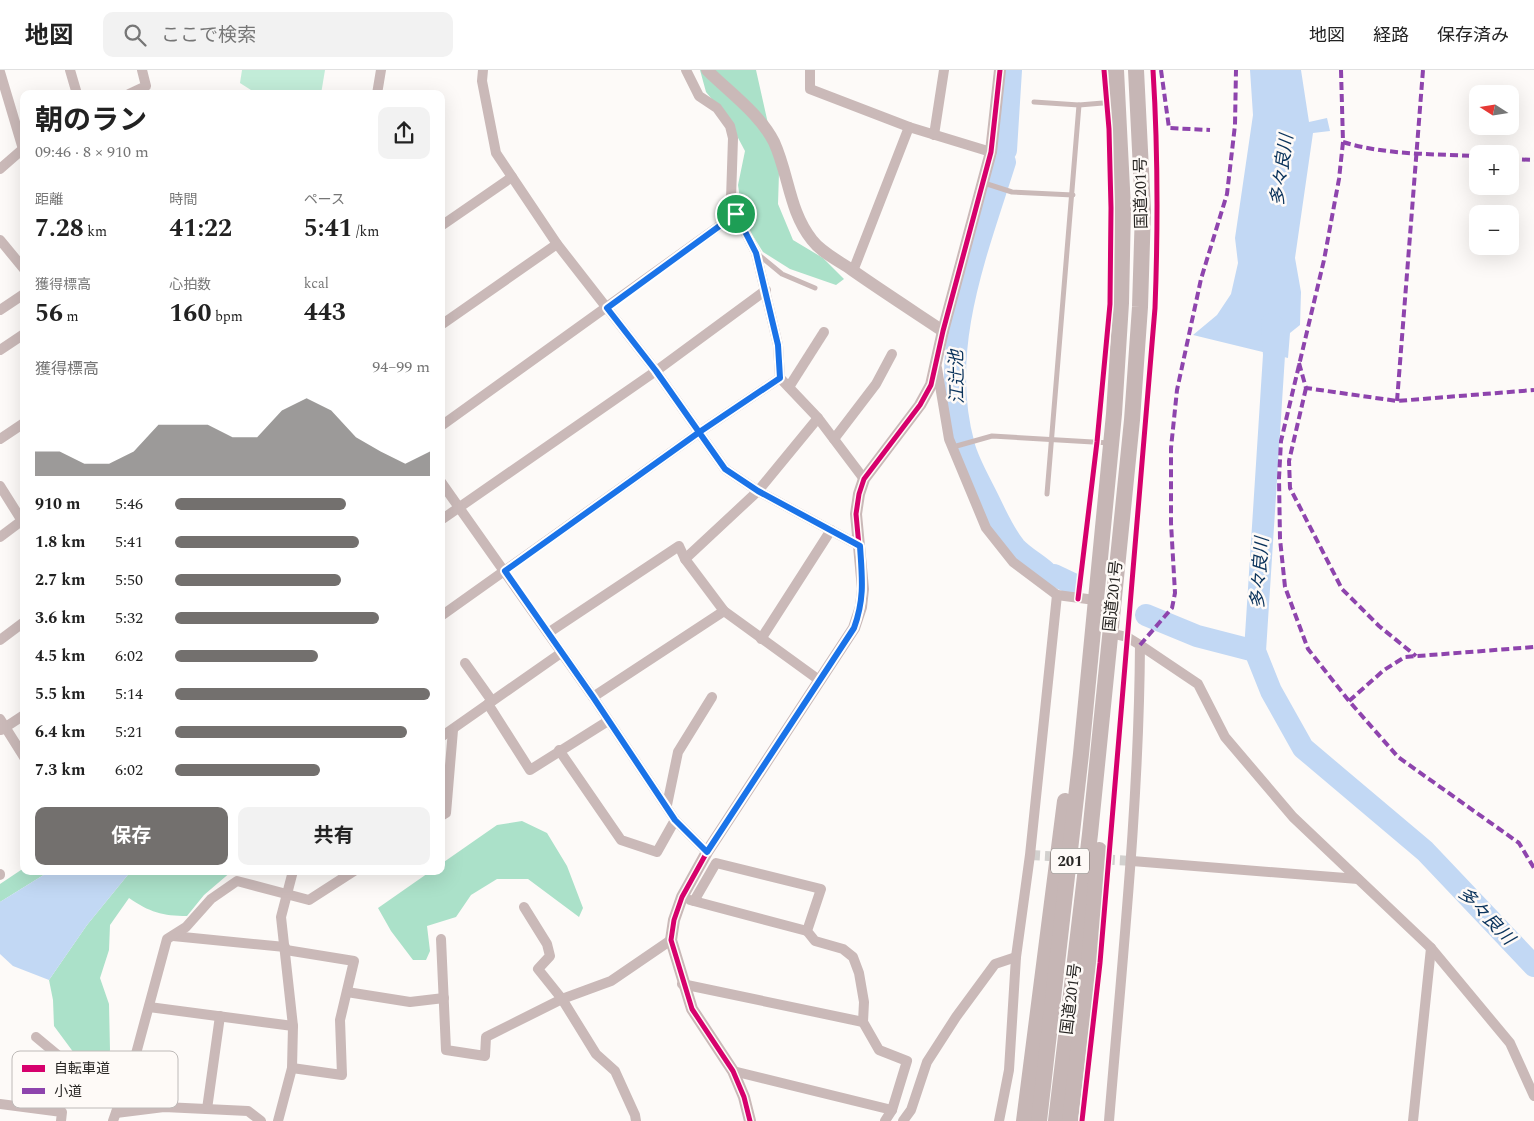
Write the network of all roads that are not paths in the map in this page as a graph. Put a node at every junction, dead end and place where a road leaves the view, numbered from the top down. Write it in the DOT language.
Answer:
graph roads {
  1 [pos="70,70"];
  2 [pos="142,70"];
  3 [pos="381,70"];
  4 [pos="482,70"];
  5 [pos="686,70"];
  6 [pos="707,70"];
  7 [pos="810,70"];
  8 [pos="944,70"];
  9 [pos="1000,70"];
  10 [pos="1116,70"];
  11 [pos="1136,70"];
  12 [pos="0,72"];
  13 [pos="76,90"];
  14 [pos="138,90"];
  15 [pos="378,90"];
  16 [pos="1118,101"];
  17 [pos="1034,102"];
  18 [pos="1079,105"];
  19 [pos="909,127"];
  20 [pos="934,135"];
  21 [pos="20,138"];
  22 [pos="20,151"];
  23 [pos="991,152"];
  24 [pos="0,169"];
  25 [pos="512,176"];
  26 [pos="984,183"];
  27 [pos="1073,195"];
  28 [pos="736,214"];
  29 [pos="445,223"];
  30 [pos="0,240"];
  31 [pos="557,244"];
  32 [pos="756,253"];
  33 [pos="20,264"];
  34 [pos="854,272"];
  35 [pos="815,288"];
  36 [pos="766,290"];
  37 [pos="20,297"];
  38 [pos="607,308"];
  39 [pos="0,310"];
  40 [pos="445,322"];
  41 [pos="943,331"];
  42 [pos="824,332"];
  43 [pos="20,337"];
  44 [pos="0,350"];
  45 [pos="892,354"];
  46 [pos="937,368"];
  47 [pos="656,371"];
  48 [pos="780,378"];
  49 [pos="789,387"];
  50 [pos="818,418"];
  51 [pos="445,423"];
  52 [pos="20,426"];
  53 [pos="698,433"];
  54 [pos="834,439"];
  55 [pos="1052,439"];
  56 [pos="0,440"];
  57 [pos="1111,443"];
  58 [pos="952,447"];
  59 [pos="864,479"];
  60 [pos="0,486"];
  61 [pos="445,487"];
  62 [pos="758,491"];
  63 [pos="1047,494"];
  64 [pos="460,508"];
  65 [pos="20,516"];
  66 [pos="445,517"];
  67 [pos="20,523"];
  68 [pos="831,530"];
  69 [pos="0,537"];
  70 [pos="860,546"];
  71 [pos="685,559"];
  72 [pos="505,571"];
  73 [pos="1057,595"];
  74 [pos="1095,600"];
  75 [pos="724,611"];
  76 [pos="445,613"];
  77 [pos="20,625"];
  78 [pos="548,633"];
  79 [pos="1110,633"];
  80 [pos="762,638"];
  81 [pos="0,640"];
  82 [pos="1140,645"];
  83 [pos="561,653"];
  84 [pos="464,663"];
  85 [pos="1088,677"];
  86 [pos="819,680"];
  87 [pos="1103,694"];
  88 [pos="593,697"];
  89 [pos="712,697"];
  90 [pos="490,702"];
  91 [pos="20,717"];
  92 [pos="608,721"];
  93 [pos="2,726"];
  94 [pos="453,730"];
  95 [pos="445,735"];
  96 [pos="559,750"];
  97 [pos="20,751"];
  98 [pos="667,805"];
  99 [pos="445,814"];
  100 [pos="675,820"];
  101 [pos="707,852"];
  102 [pos="1132,861"];
  103 [pos="292,875"];
  104 [pos="348,875"];
  105 [pos="1358,879"];
  106 [pos="289,893"];
  107 [pos="688,899"];
  108 [pos="524,907"];
  109 [pos="808,931"];
  110 [pos="173,936"];
  111 [pos="441,939"];
  112 [pos="671,940"];
  113 [pos="286,948"];
  114 [pos="1431,948"];
  115 [pos="1016,957"];
  116 [pos="682,984"];
  117 [pos="347,992"];
  118 [pos="444,998"];
  119 [pos="562,999"];
  120 [pos="148,1007"];
  121 [pos="220,1016"];
  122 [pos="863,1022"];
  123 [pos="293,1026"];
  124 [pos="36,1037"];
  125 [pos="53,1051"];
  126 [pos="135,1051"];
  127 [pos="292,1068"];
  128 [pos="732,1071"];
  129 [pos="1534,1096"];
  130 [pos="31,1108"];
  131 [pos="159,1108"];
  132 [pos="178,1108"];
  133 [pos="207,1109"];
  134 [pos="892,1110"];
  135 [pos="115,1117"];
  136 [pos="61,1121"];
  137 [pos="261,1121"];
  138 [pos="278,1121"];
  139 [pos="636,1121"];
  140 [pos="750,1121"];
  141 [pos="885,1121"];
  142 [pos="902,1121"];
  143 [pos="999,1121"];
  144 [pos="1023,1121"];
  145 [pos="1039,1121"];
  146 [pos="1056,1121"];
  147 [pos="1070,1121"];
  148 [pos="1109,1121"];
  149 [pos="1413,1121"];
  1 -- 13 [label="street"];
  2 -- 14 [label="street"];
  3 -- 15 [label="street"];
  4 -- 25 [label="street"];
  5 -- 28 [label="street"];
  6 -- 34 [label="street"];
  7 -- 19 [label="street"];
  8 -- 20 [label="street"];
  9 -- 23 [label="street"];
  10 -- 16 [label="highway, 国道201号 / 201"];
  11 -- 79 [label="highway, 国道201号 / 201"];
  12 -- 21 [label="street"];
  16 -- 18 [label="lane"];
  16 -- 57 [label="highway, 国道201号 / 201"];
  17 -- 18 [label="lane"];
  18 -- 27 [label="lane"];
  19 -- 20 [label="street"];
  19 -- 34 [label="street"];
  20 -- 23 [label="street"];
  22 -- 24 [label="street"];
  23 -- 26 [label="street"];
  25 -- 29 [label="street"];
  25 -- 31 [label="street"];
  26 -- 27 [label="lane"];
  26 -- 41 [label="street"];
  27 -- 55 [label="lane"];
  28 -- 32 [label="street"];
  28 -- 38 [label="street"];
  30 -- 33 [label="street"];
  31 -- 38 [label="street"];
  31 -- 40 [label="street"];
  32 -- 35 [label="lane"];
  32 -- 36 [label="street"];
  34 -- 41 [label="street"];
  36 -- 47 [label="street"];
  36 -- 48 [label="street"];
  37 -- 39 [label="street"];
  38 -- 47 [label="street"];
  38 -- 51 [label="street"];
  41 -- 46 [label="street"];
  42 -- 49 [label="street"];
  43 -- 44 [label="street"];
  45 -- 54 [label="street"];
  46 -- 58 [label="street"];
  46 -- 59 [label="street"];
  47 -- 53 [label="street"];
  47 -- 64 [label="street"];
  48 -- 49 [label="street"];
  48 -- 53 [label="street"];
  49 -- 50 [label="street"];
  50 -- 54 [label="street"];
  50 -- 62 [label="street"];
  52 -- 56 [label="street"];
  53 -- 62 [label="street"];
  53 -- 72 [label="street"];
  54 -- 59 [label="street"];
  55 -- 57 [label="lane"];
  55 -- 58 [label="lane"];
  55 -- 63 [label="lane"];
  57 -- 74 [label="highway, 国道201号 / 201"];
  58 -- 73 [label="street"];
  59 -- 70 [label="street"];
  60 -- 65 [label="street"];
  61 -- 64 [label="street"];
  62 -- 68 [label="street"];
  62 -- 71 [label="street"];
  64 -- 66 [label="street"];
  64 -- 72 [label="street"];
  67 -- 69 [label="street"];
  68 -- 70 [label="street"];
  68 -- 80 [label="street"];
  70 -- 86 [label="street"];
  71 -- 75 [label="street"];
  71 -- 78 [label="street"];
  72 -- 76 [label="street"];
  72 -- 78 [label="street"];
  73 -- 74 [label="street"];
  73 -- 115 [label="street"];
  74 -- 85 [label="highway, 国道201号 / 201"];
  75 -- 80 [label="street"];
  75 -- 88 [label="street"];
  77 -- 81 [label="street"];
  78 -- 83 [label="street"];
  79 -- 82 [label="street"];
  79 -- 87 [label="highway, 国道201号 / 201"];
  80 -- 86 [label="street"];
  82 -- 102 [label="street"];
  82 -- 105 [label="street"];
  83 -- 88 [label="street"];
  83 -- 90 [label="street"];
  84 -- 90 [label="street"];
  85 -- 144 [label="highway, 201"];
  85 -- 145 [label="highway, 国道201号 / 201"];
  86 -- 101 [label="street"];
  87 -- 146 [label="highway, 国道201号 / 201"];
  87 -- 147 [label="highway, 201"];
  88 -- 92 [label="street"];
  89 -- 98 [label="street"];
  90 -- 94 [label="street"];
  90 -- 96 [label="street"];
  91 -- 93 [label="street"];
  92 -- 96 [label="street"];
  92 -- 98 [label="street"];
  93 -- 97 [label="street"];
  94 -- 95 [label="street"];
  94 -- 99 [label="street"];
  96 -- 100 [label="street"];
  98 -- 100 [label="street"];
  100 -- 101 [label="street"];
  101 -- 107 [label="street"];
  102 -- 105 [label="street"];
  102 -- 148 [label="street"];
  103 -- 106 [label="street"];
  104 -- 106 [label="street"];
  105 -- 114 [label="street"];
  106 -- 110 [label="street"];
  106 -- 113 [label="street"];
  107 -- 109 [label="street"];
  107 -- 109 [label="street"];
  107 -- 112 [label="street"];
  108 -- 119 [label="street"];
  109 -- 122 [label="street"];
  110 -- 113 [label="street"];
  110 -- 120 [label="street"];
  111 -- 118 [label="street"];
  112 -- 116 [label="street"];
  112 -- 119 [label="street"];
  113 -- 117 [label="street"];
  113 -- 123 [label="street"];
  114 -- 129 [label="street"];
  114 -- 149 [label="street"];
  115 -- 142 [label="street"];
  115 -- 143 [label="street"];
  116 -- 122 [label="street"];
  116 -- 128 [label="street"];
  117 -- 118 [label="street"];
  117 -- 127 [label="street"];
  118 -- 119 [label="street"];
  119 -- 139 [label="street"];
  120 -- 121 [label="street"];
  120 -- 126 [label="street"];
  121 -- 123 [label="street"];
  121 -- 133 [label="street"];
  122 -- 134 [label="street"];
  123 -- 127 [label="street"];
  124 -- 125 [label="street"];
  127 -- 138 [label="street"];
  128 -- 134 [label="street"];
  128 -- 140 [label="street"];
  130 -- 136 [label="street"];
  131 -- 135 [label="street"];
  132 -- 133 [label="street"];
  133 -- 137 [label="street"];
  134 -- 141 [label="street"];
}
